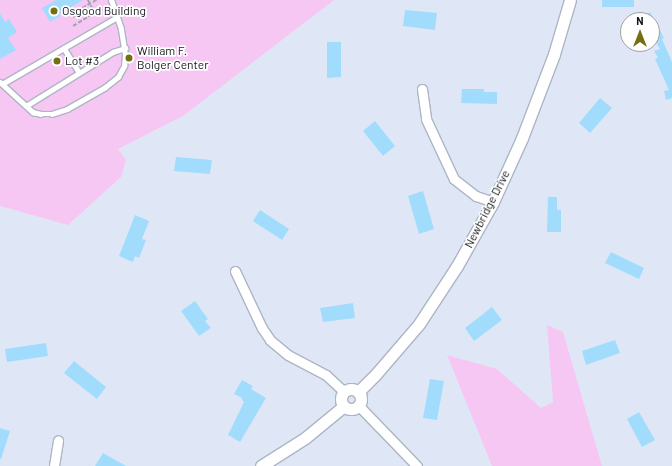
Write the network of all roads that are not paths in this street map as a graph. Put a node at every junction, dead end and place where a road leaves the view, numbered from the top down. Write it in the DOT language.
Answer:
graph roads {
  1 [pos="111,0"];
  2 [pos="570,0"];
  3 [pos="117,17"];
  4 [pos="64,48"];
  5 [pos="125,48"];
  6 [pos="79,72"];
  7 [pos="1,83"];
  8 [pos="422,89"];
  9 [pos="26,106"];
  10 [pos="493,202"];
  11 [pos="234,271"];
  12 [pos="344,392"];
  13 [pos="358,392"];
  14 [pos="358,405"];
  15 [pos="344,406"];
  16 [pos="58,440"];
  17 [pos="54,466"];
  18 [pos="261,466"];
  19 [pos="417,466"];
  1 -- 3 [label="lane"];
  2 -- 10 [label="street, Newbridge Drive"];
  3 -- 4 [label="lane"];
  3 -- 5 [label="lane"];
  4 -- 6 [label="lane"];
  4 -- 7 [label="lane"];
  5 -- 6 [label="lane"];
  5 -- 9 [label="lane"];
  6 -- 9 [label="lane"];
  7 -- 9 [label="lane"];
  8 -- 10 [label="street"];
  10 -- 13 [label="street, Newbridge Drive"];
  11 -- 12 [label="street"];
  12 -- 13 [label="street"];
  12 -- 15 [label="street"];
  13 -- 14 [label="street"];
  14 -- 15 [label="street"];
  14 -- 19 [label="street"];
  15 -- 18 [label="street"];
  16 -- 17 [label="street"];
}
